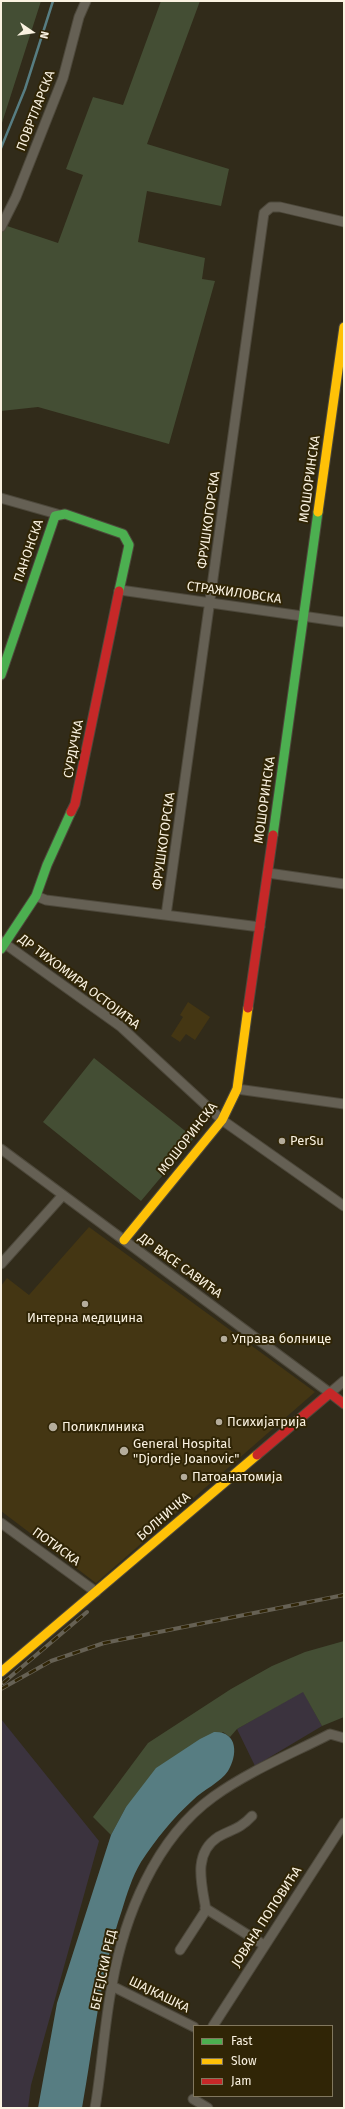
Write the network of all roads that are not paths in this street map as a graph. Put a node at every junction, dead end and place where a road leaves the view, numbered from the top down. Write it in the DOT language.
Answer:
graph roads {
  1 [pos="86,1"];
  2 [pos="344,222"];
  3 [pos="1,227"];
  4 [pos="344,327"];
  5 [pos="1,498"];
  6 [pos="57,514"];
  7 [pos="129,545"];
  8 [pos="120,590"];
  9 [pos="210,603"];
  10 [pos="304,617"];
  11 [pos="344,622"];
  12 [pos="1,675"];
  13 [pos="268,873"];
  14 [pos="344,884"];
  15 [pos="36,896"];
  16 [pos="166,915"];
  17 [pos="260,927"];
  18 [pos="2,944"];
  19 [pos="238,1089"];
  20 [pos="344,1104"];
  21 [pos="222,1120"];
  22 [pos="1,1149"];
  23 [pos="63,1195"];
  24 [pos="344,1206"];
  25 [pos="124,1240"];
  26 [pos="1,1264"];
  27 [pos="344,1381"];
  28 [pos="330,1393"];
  29 [pos="344,1404"];
  30 [pos="1,1523"];
  31 [pos="96,1592"];
  32 [pos="1,1672"];
  33 [pos="344,1738"];
  34 [pos="252,1816"];
  35 [pos="344,1823"];
  36 [pos="206,1908"];
  37 [pos="264,1945"];
  38 [pos="180,1950"];
  39 [pos="112,1986"];
  40 [pos="214,2025"];
  41 [pos="193,2026"];
  42 [pos="193,2100"];
  43 [pos="95,2108"];
  44 [pos="208,2108"];
  1 -- 3 [label="street, ПОВРТЛАРСКА"];
  2 -- 9 [label="street, ФРУШКОГОРСКА"];
  4 -- 10 [label="street, МОШОРИНСКА"];
  5 -- 6 [label="street"];
  6 -- 7 [label="street, ПАНОНСКА"];
  6 -- 12 [label="street, ПАНОНСКА"];
  7 -- 8 [label="street, СУРДУЧКА"];
  8 -- 9 [label="street, СТРАЖИЛОВСКА"];
  8 -- 15 [label="street, СУРДУЧКА"];
  9 -- 10 [label="street, СТРАЖИЛОВСКА"];
  9 -- 16 [label="street, ФРУШКОГОРСКА"];
  10 -- 11 [label="street, СТРАЖИЛОВСКА"];
  10 -- 13 [label="street, МОШОРИНСКА"];
  13 -- 14 [label="street"];
  13 -- 17 [label="street, МОШОРИНСКА"];
  15 -- 16 [label="street"];
  15 -- 18 [label="street, СУРДУЧКА"];
  16 -- 17 [label="street"];
  17 -- 19 [label="street, МОШОРИНСКА"];
  18 -- 21 [label="street, ДР ТИХОМИРА ОСТОЈИЋА"];
  19 -- 20 [label="street"];
  19 -- 21 [label="street, МОШОРИНСКА"];
  21 -- 24 [label="street, ДР ТИХОМИРА ОСТОЈИЋА"];
  21 -- 25 [label="street, МОШОРИНСКА"];
  22 -- 23 [label="street, ДР ВАСЕ САВИЋА"];
  23 -- 25 [label="street, ДР ВАСЕ САВИЋА"];
  23 -- 26 [label="street"];
  25 -- 28 [label="street, ДР ВАСЕ САВИЋА"];
  27 -- 28 [label="street, БОЛНИЧКА"];
  28 -- 29 [label="street, ДР ВАСЕ САВИЋА"];
  28 -- 31 [label="street, БОЛНИЧКА"];
  30 -- 31 [label="street, ПОТИСКА"];
  31 -- 32 [label="street, БОЛНИЧКА"];
  33 -- 39 [label="street, БЕГЕЈСКИ РЕД"];
  34 -- 36 [label="street"];
  35 -- 37 [label="street, ЈОВАНА ПОПОВИЋА"];
  36 -- 37 [label="street"];
  36 -- 38 [label="street"];
  37 -- 40 [label="street, ЈОВАНА ПОПОВИЋА"];
  39 -- 41 [label="street, ШАЈКАШКА"];
  39 -- 43 [label="street, БЕГЕЈСКИ РЕД"];
  42 -- 44 [label="street"];
}
